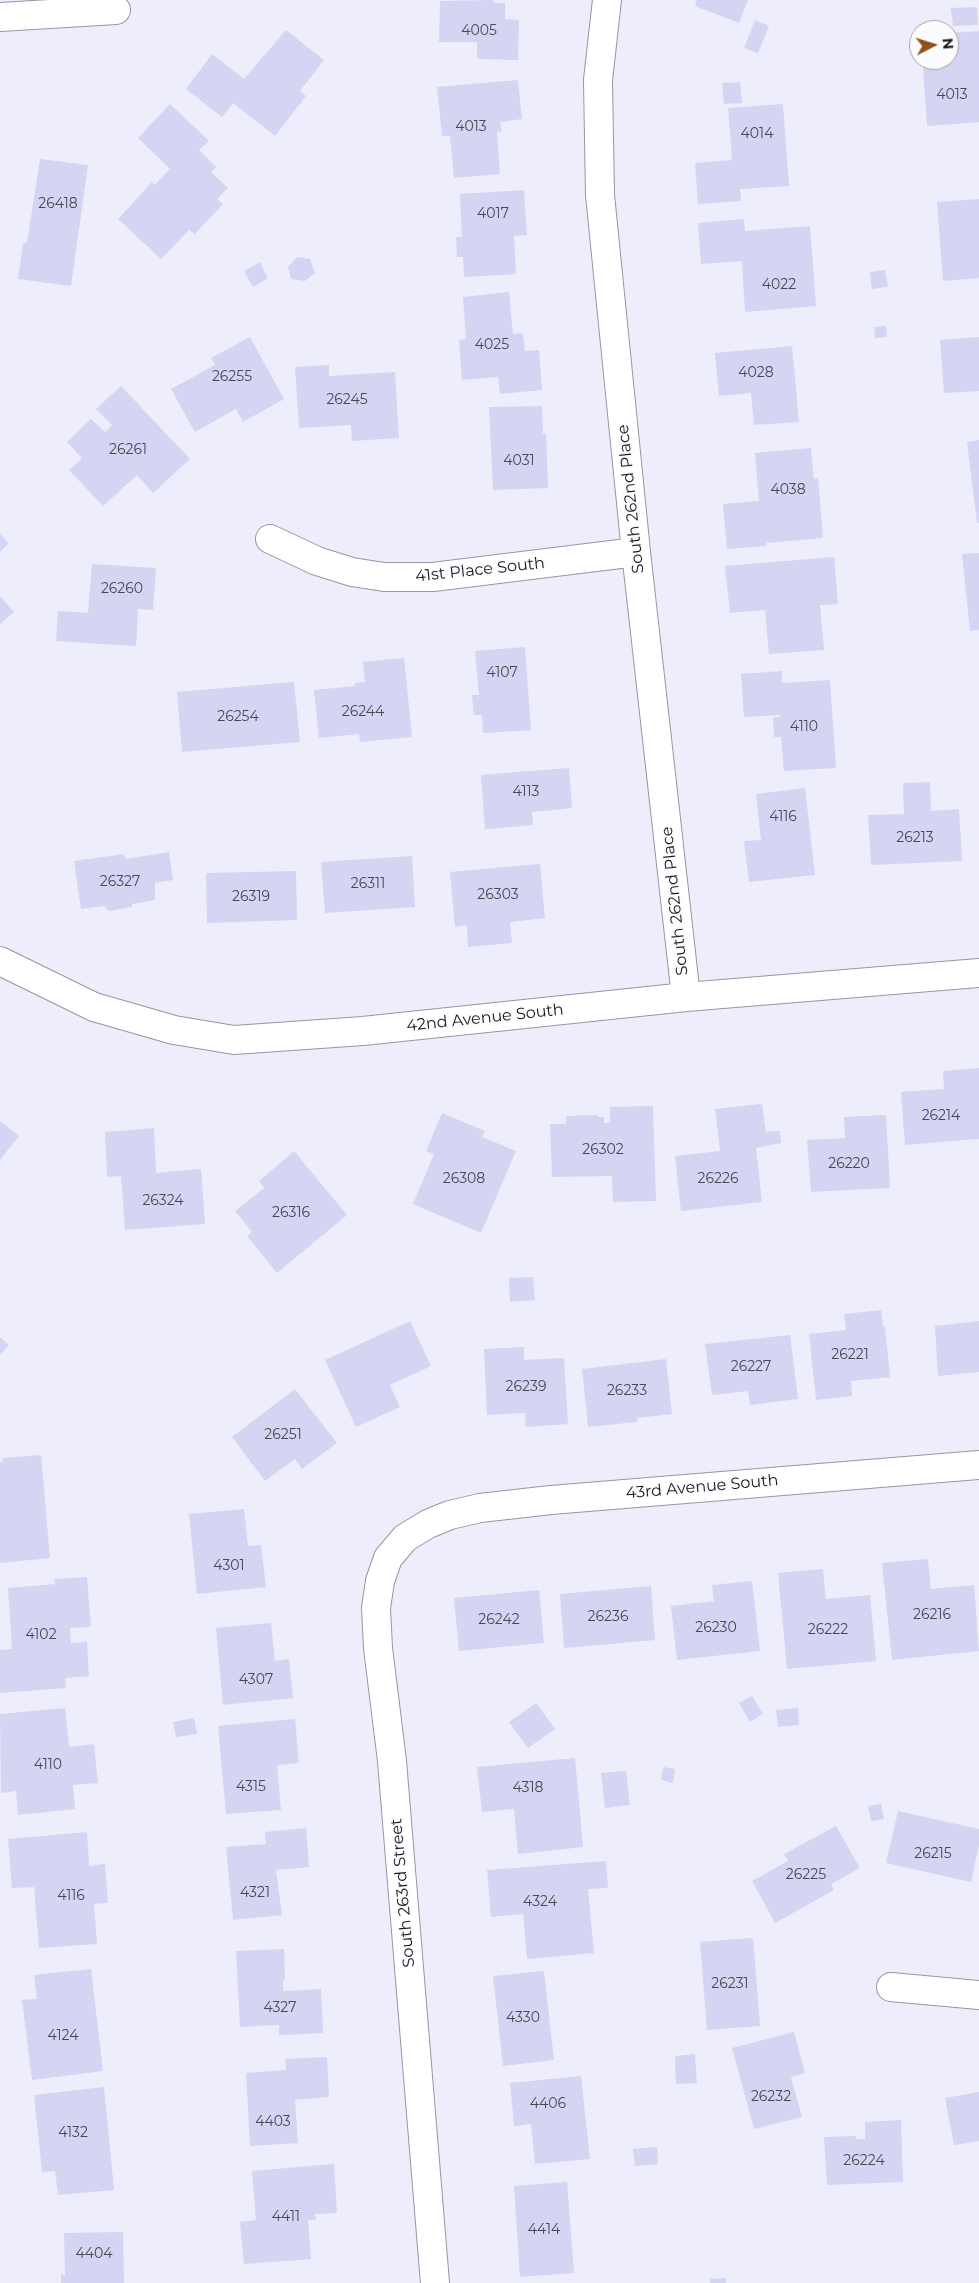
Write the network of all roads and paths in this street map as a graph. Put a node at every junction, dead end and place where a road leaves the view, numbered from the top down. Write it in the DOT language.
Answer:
graph roads {
  1 [pos="607,0"];
  2 [pos="116,10"];
  3 [pos="0,18"];
  4 [pos="270,539"];
  5 [pos="636,552"];
  6 [pos="2,963"];
  7 [pos="979,972"];
  8 [pos="686,997"];
  9 [pos="979,1465"];
  10 [pos="428,1524"];
  11 [pos="891,1987"];
  12 [pos="979,1995"];
  13 [pos="435,2283"];
  1 -- 5 [label="street, South 262nd Place"];
  2 -- 3 [label="street"];
  4 -- 5 [label="street, 41st Place South"];
  5 -- 8 [label="street, South 262nd Place"];
  6 -- 8 [label="street, 42nd Avenue South"];
  7 -- 8 [label="street, 42nd Avenue South"];
  9 -- 10 [label="street, 43rd Avenue South"];
  10 -- 13 [label="street, South 263rd Street"];
  11 -- 12 [label="street"];
}
